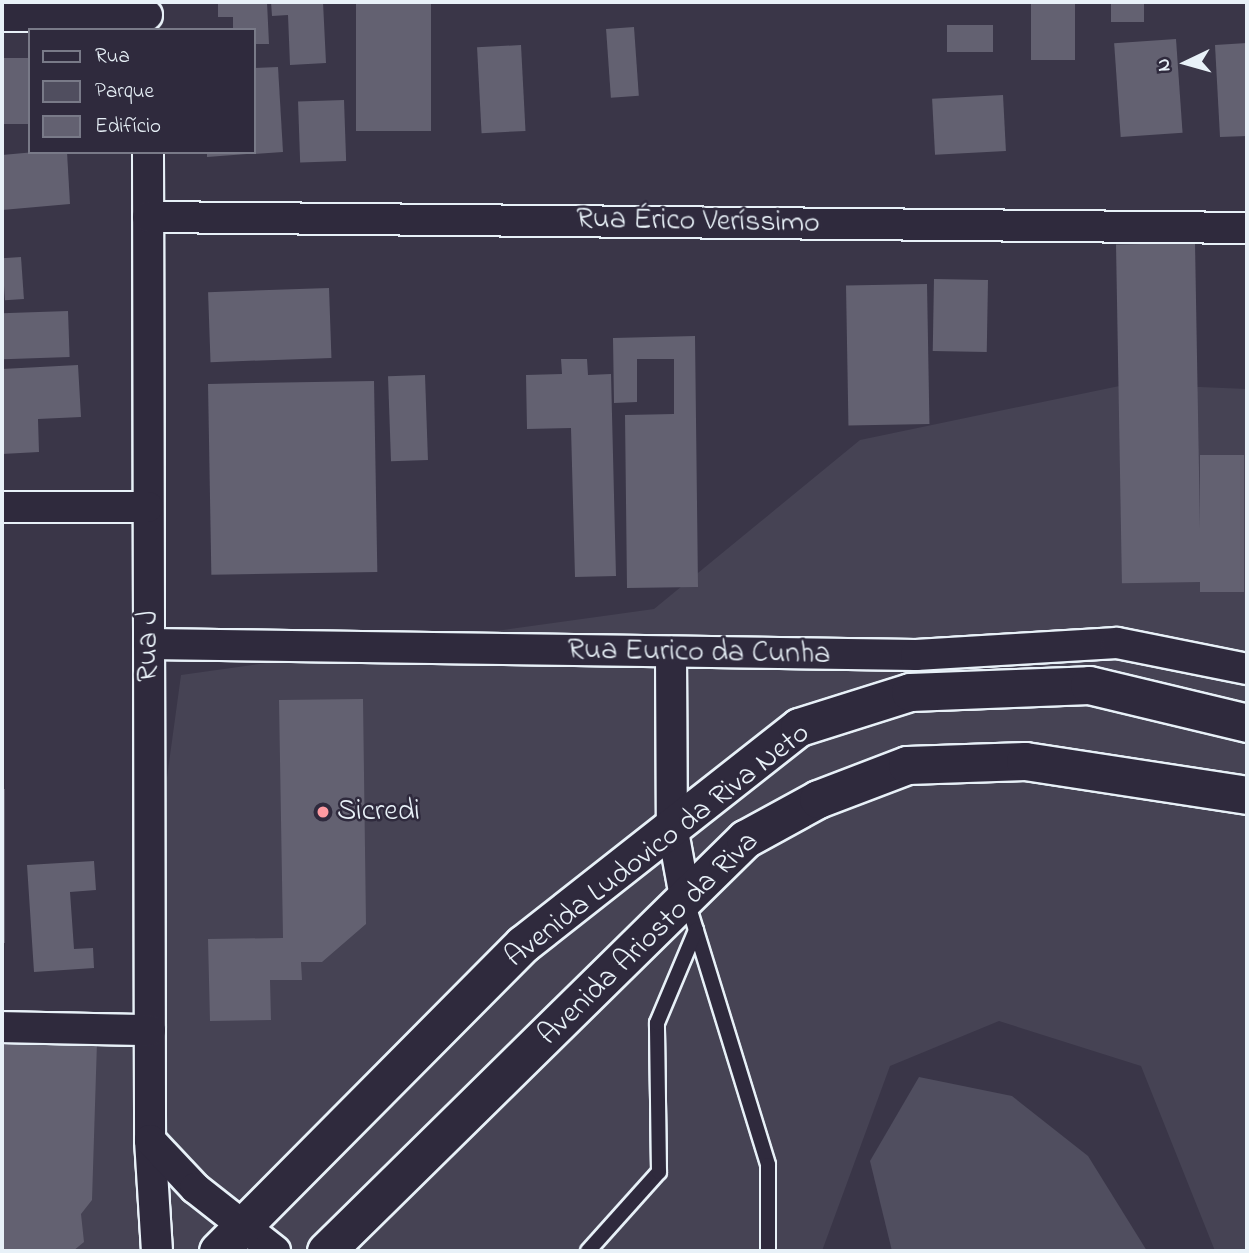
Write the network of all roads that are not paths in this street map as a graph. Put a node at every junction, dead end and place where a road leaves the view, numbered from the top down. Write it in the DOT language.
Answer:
graph roads {
  1 [pos="2,16"];
  2 [pos="147,16"];
  3 [pos="148,154"];
  4 [pos="148,216"];
  5 [pos="1247,228"];
  6 [pos="2,507"];
  7 [pos="148,507"];
  8 [pos="149,644"];
  9 [pos="671,654"];
  10 [pos="916,654"];
  11 [pos="1247,669"];
  12 [pos="910,692"];
  13 [pos="1247,723"];
  14 [pos="1247,795"];
  15 [pos="672,826"];
  16 [pos="690,913"];
  17 [pos="2,1027"];
  18 [pos="150,1030"];
  19 [pos="150,1140"];
  20 [pos="232,1240"];
  21 [pos="157,1251"];
  22 [pos="275,1251"];
  23 [pos="326,1251"];
  24 [pos="588,1251"];
  25 [pos="768,1251"];
  1 -- 2 [label="street"];
  3 -- 4 [label="street, Rua J"];
  4 -- 5 [label="street, Rua Érico Veríssimo"];
  4 -- 7 [label="street, Rua J"];
  6 -- 7 [label="street"];
  7 -- 8 [label="street, Rua J"];
  8 -- 9 [label="street, Rua Eurico da Cunha"];
  8 -- 18 [label="street, Rua J"];
  9 -- 10 [label="street, Rua Eurico da Cunha"];
  9 -- 15 [label="street"];
  10 -- 11 [label="street, Rua Eurico da Cunha"];
  10 -- 12 [label="street"];
  12 -- 13 [label="street, Avenida Ludovico da Riva Neto"];
  12 -- 15 [label="street, Avenida Ludovico da Riva Neto"];
  14 -- 16 [label="street, Avenida Ariosto da Riva"];
  15 -- 16 [label="street"];
  15 -- 20 [label="street, Avenida Ludovico da Riva Neto"];
  16 -- 23 [label="street, Avenida Ariosto da Riva"];
  16 -- 24 [label="lane"];
  16 -- 25 [label="lane"];
  17 -- 18 [label="street"];
  18 -- 19 [label="street, Rua J"];
  19 -- 20 [label="street"];
  19 -- 21 [label="street, Rua J"];
  20 -- 22 [label="street"];
}
